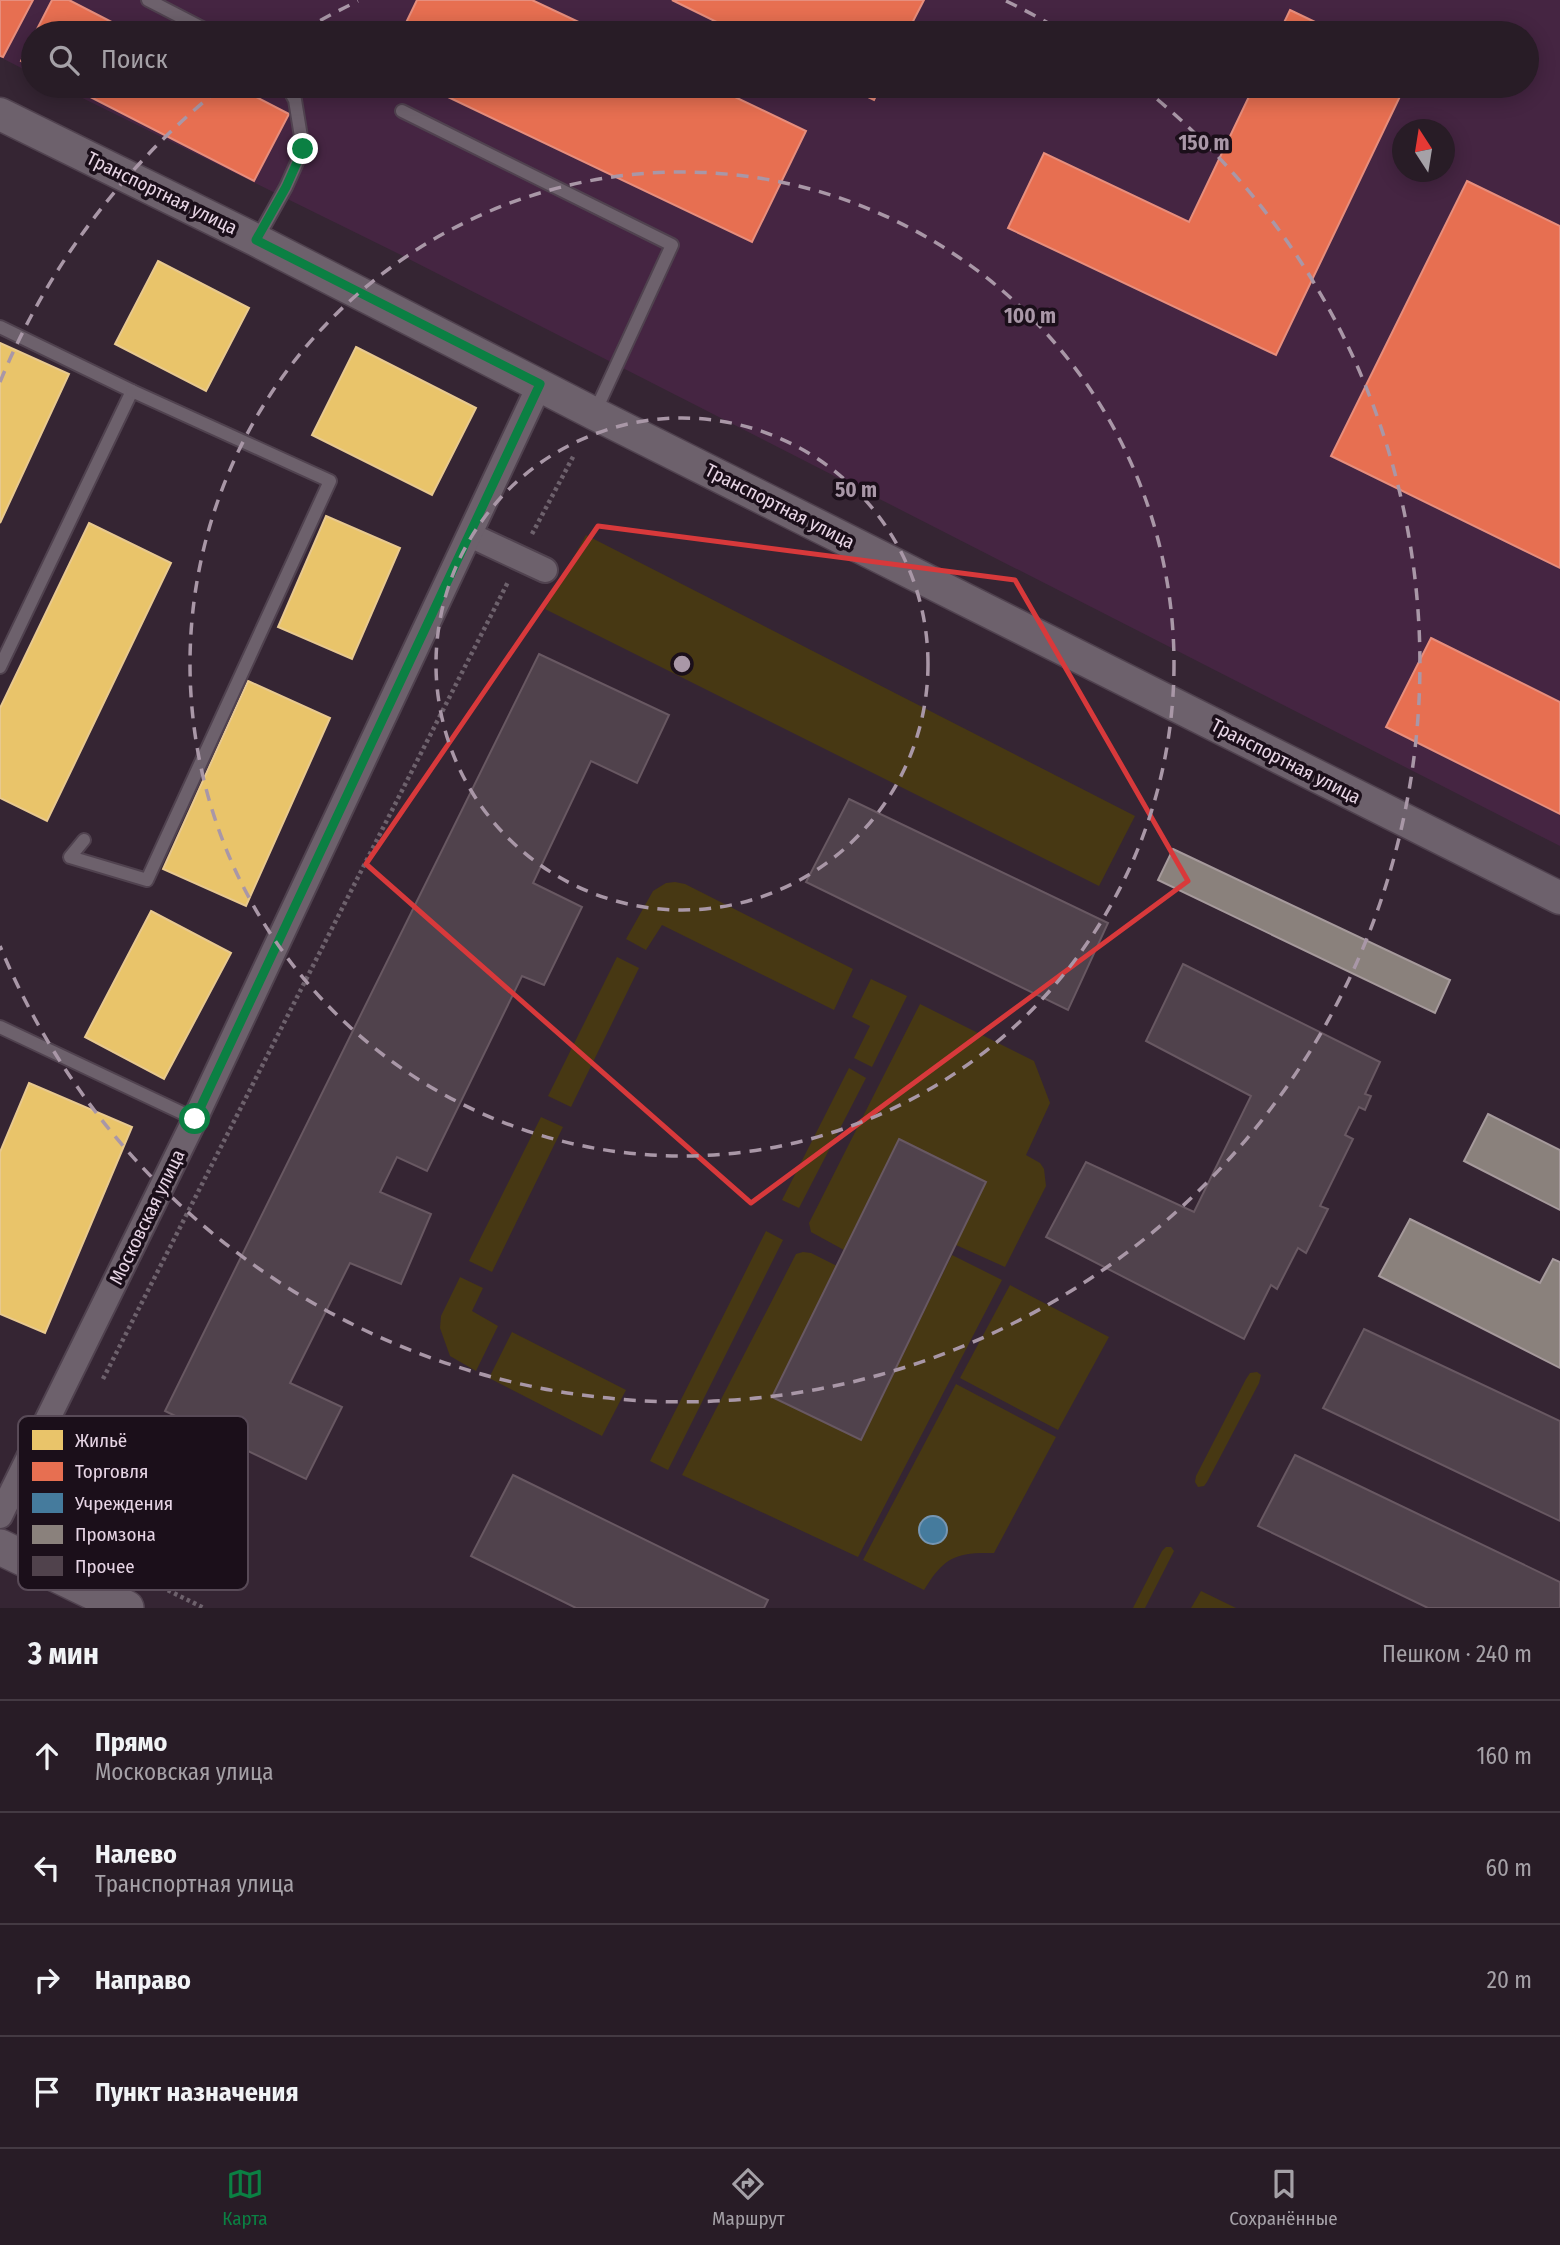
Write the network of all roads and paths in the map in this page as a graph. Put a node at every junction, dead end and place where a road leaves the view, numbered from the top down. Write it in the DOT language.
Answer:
graph roads {
  1 [pos="148,0"];
  2 [pos="189,21"];
  3 [pos="294,98"];
  4 [pos="402,111"];
  5 [pos="0,114"];
  6 [pos="256,240"];
  7 [pos="0,327"];
  8 [pos="540,384"];
  9 [pos="132,391"];
  10 [pos="595,414"];
  11 [pos="574,454"];
  12 [pos="470,535"];
  13 [pos="520,558"];
  14 [pos="545,570"];
  15 [pos="0,667"];
  16 [pos="84,840"];
  17 [pos="1560,898"];
  18 [pos="0,1027"];
  19 [pos="195,1119"];
  20 [pos="98,1388"];
  21 [pos="49,1416"];
  22 [pos="18,1479"];
  23 [pos="0,1516"];
  24 [pos="0,1547"];
  25 [pos="18,1556"];
  26 [pos="89,1590"];
  27 [pos="126,1608"];
  1 -- 2 [label="lane"];
  3 -- 6 [label="lane"];
  4 -- 10 [label="lane"];
  5 -- 6 [label="street, Транспортная улица"];
  6 -- 8 [label="street, Транспортная улица"];
  7 -- 9 [label="lane"];
  8 -- 10 [label="street, Транспортная улица"];
  8 -- 12 [label="street, Московская улица"];
  9 -- 15 [label="lane"];
  9 -- 16 [label="lane"];
  10 -- 17 [label="street, Транспортная улица"];
  11 -- 13 [label="path"];
  12 -- 13 [label="street"];
  12 -- 19 [label="street, Московская улица"];
  13 -- 14 [label="street"];
  13 -- 20 [label="path"];
  18 -- 19 [label="lane"];
  19 -- 21 [label="street, Московская улица"];
  22 -- 23 [label="street, Московская улица"];
  24 -- 25 [label="main road"];
  26 -- 27 [label="main road"];
}
